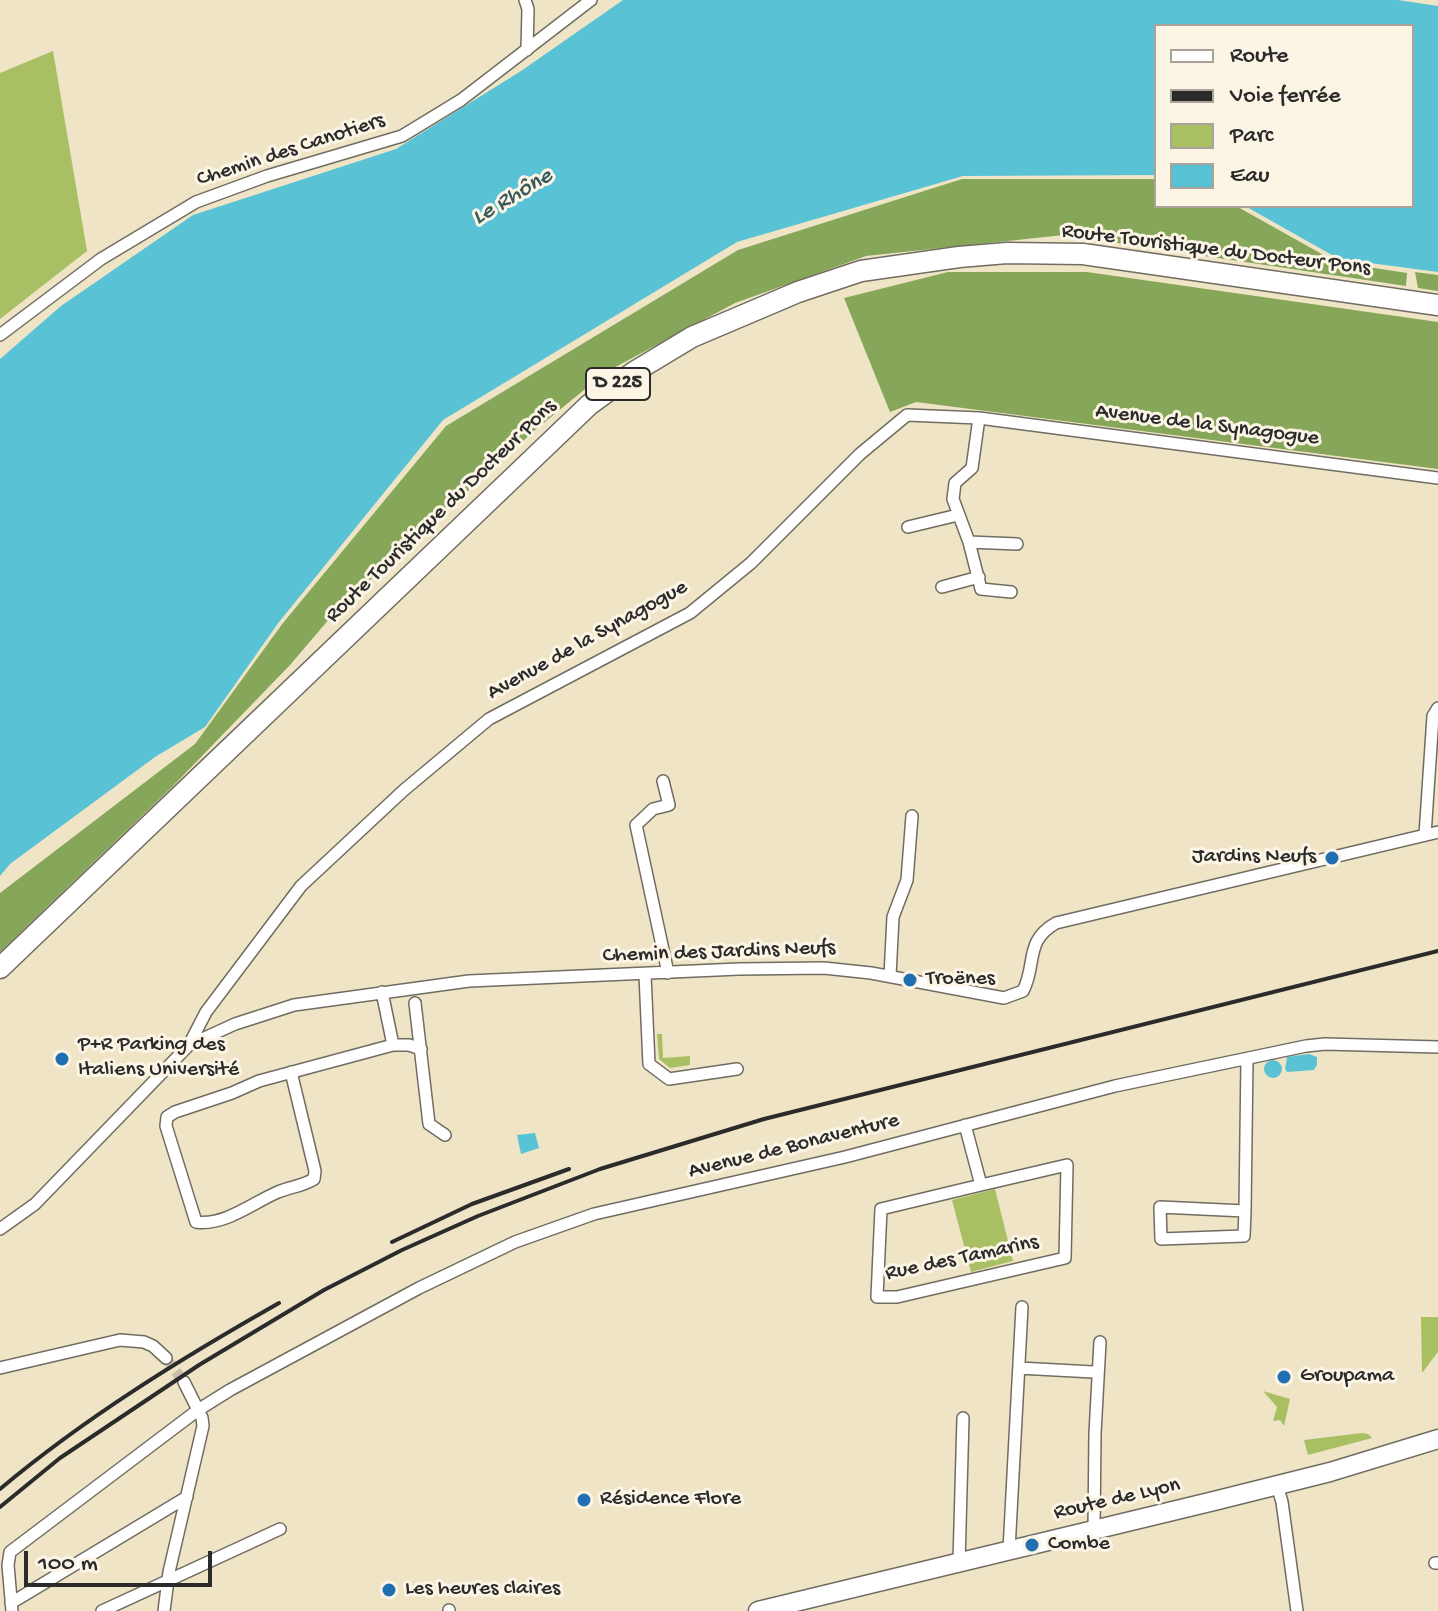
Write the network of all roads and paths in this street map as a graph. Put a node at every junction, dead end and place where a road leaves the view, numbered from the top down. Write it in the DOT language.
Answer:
graph roads {
  1 [pos="525,0"];
  2 [pos="591,0"];
  3 [pos="527,50"];
  4 [pos="1438,305"];
  5 [pos="0,335"];
  6 [pos="979,418"];
  7 [pos="1438,478"];
  8 [pos="958,515"];
  9 [pos="908,527"];
  10 [pos="969,542"];
  11 [pos="1017,544"];
  12 [pos="979,577"];
  13 [pos="942,587"];
  14 [pos="1011,592"];
  15 [pos="1438,708"];
  16 [pos="663,781"];
  17 [pos="912,816"];
  18 [pos="1438,832"];
  19 [pos="1425,835"];
  20 [pos="0,968"];
  21 [pos="668,973"];
  22 [pos="645,975"];
  23 [pos="890,976"];
  24 [pos="382,992"];
  25 [pos="415,1003"];
  26 [pos="189,1045"];
  27 [pos="393,1045"];
  28 [pos="1438,1047"];
  29 [pos="421,1049"];
  30 [pos="1247,1059"];
  31 [pos="737,1069"];
  32 [pos="291,1072"];
  33 [pos="965,1125"];
  34 [pos="445,1135"];
  35 [pos="981,1185"];
  36 [pos="1245,1211"];
  37 [pos="0,1229"];
  38 [pos="1022,1307"];
  39 [pos="1100,1342"];
  40 [pos="166,1358"];
  41 [pos="0,1368"];
  42 [pos="1019,1368"];
  43 [pos="1093,1372"];
  44 [pos="184,1382"];
  45 [pos="198,1410"];
  46 [pos="963,1418"];
  47 [pos="1438,1439"];
  48 [pos="1277,1485"];
  49 [pos="187,1497"];
  50 [pos="280,1529"];
  51 [pos="1094,1530"];
  52 [pos="1009,1550"];
  53 [pos="959,1562"];
  54 [pos="169,1580"];
  55 [pos="12,1607"];
  56 [pos="102,1611"];
  57 [pos="164,1611"];
  58 [pos="758,1611"];
  59 [pos="1297,1611"];
  1 -- 3 [label="street"];
  2 -- 3 [label="street, Chemin des Canotiers"];
  3 -- 5 [label="street, Chemin des Canotiers"];
  4 -- 20 [label="highway, Route Touristique du Docteur Pons / D 225"];
  6 -- 7 [label="street, Avenue de la Synagogue"];
  6 -- 8 [label="street"];
  6 -- 26 [label="street, Avenue de la Synagogue"];
  8 -- 9 [label="street"];
  8 -- 10 [label="street"];
  10 -- 11 [label="street"];
  10 -- 12 [label="street"];
  12 -- 13 [label="street"];
  12 -- 14 [label="street"];
  15 -- 19 [label="street"];
  16 -- 21 [label="street"];
  17 -- 23 [label="street"];
  18 -- 19 [label="street, Chemin des Jardins Neufs"];
  19 -- 23 [label="street, Chemin des Jardins Neufs"];
  21 -- 22 [label="street, Chemin des Jardins Neufs"];
  21 -- 23 [label="street, Chemin des Jardins Neufs"];
  22 -- 24 [label="street, Chemin des Jardins Neufs"];
  22 -- 31 [label="street"];
  24 -- 26 [label="street, Chemin des Jardins Neufs"];
  24 -- 27 [label="street"];
  25 -- 29 [label="street"];
  26 -- 37 [label="street, Avenue de la Synagogue"];
  27 -- 29 [label="street"];
  27 -- 32 [label="street"];
  28 -- 30 [label="street, Avenue de Bonaventure"];
  29 -- 34 [label="street"];
  30 -- 33 [label="street, Avenue de Bonaventure"];
  30 -- 36 [label="street"];
  32 -- 32 [label="street"];
  33 -- 35 [label="street"];
  33 -- 45 [label="street, Avenue de Bonaventure"];
  35 -- 35 [label="street, Rue des Tamarins"];
  36 -- 36 [label="street"];
  38 -- 42 [label="street"];
  39 -- 51 [label="street"];
  40 -- 41 [label="street"];
  42 -- 43 [label="street"];
  42 -- 52 [label="street"];
  44 -- 45 [label="street"];
  45 -- 49 [label="street"];
  45 -- 55 [label="street, Avenue de Bonaventure"];
  46 -- 53 [label="street"];
  47 -- 48 [label="main road, Route de Lyon"];
  48 -- 51 [label="main road, Route de Lyon"];
  48 -- 59 [label="street"];
  49 -- 54 [label="street"];
  49 -- 55 [label="street"];
  50 -- 54 [label="street"];
  51 -- 52 [label="main road, Route de Lyon"];
  52 -- 53 [label="main road, Route de Lyon"];
  53 -- 58 [label="main road, Route de Lyon"];
  54 -- 56 [label="street"];
  54 -- 57 [label="street"];
}
